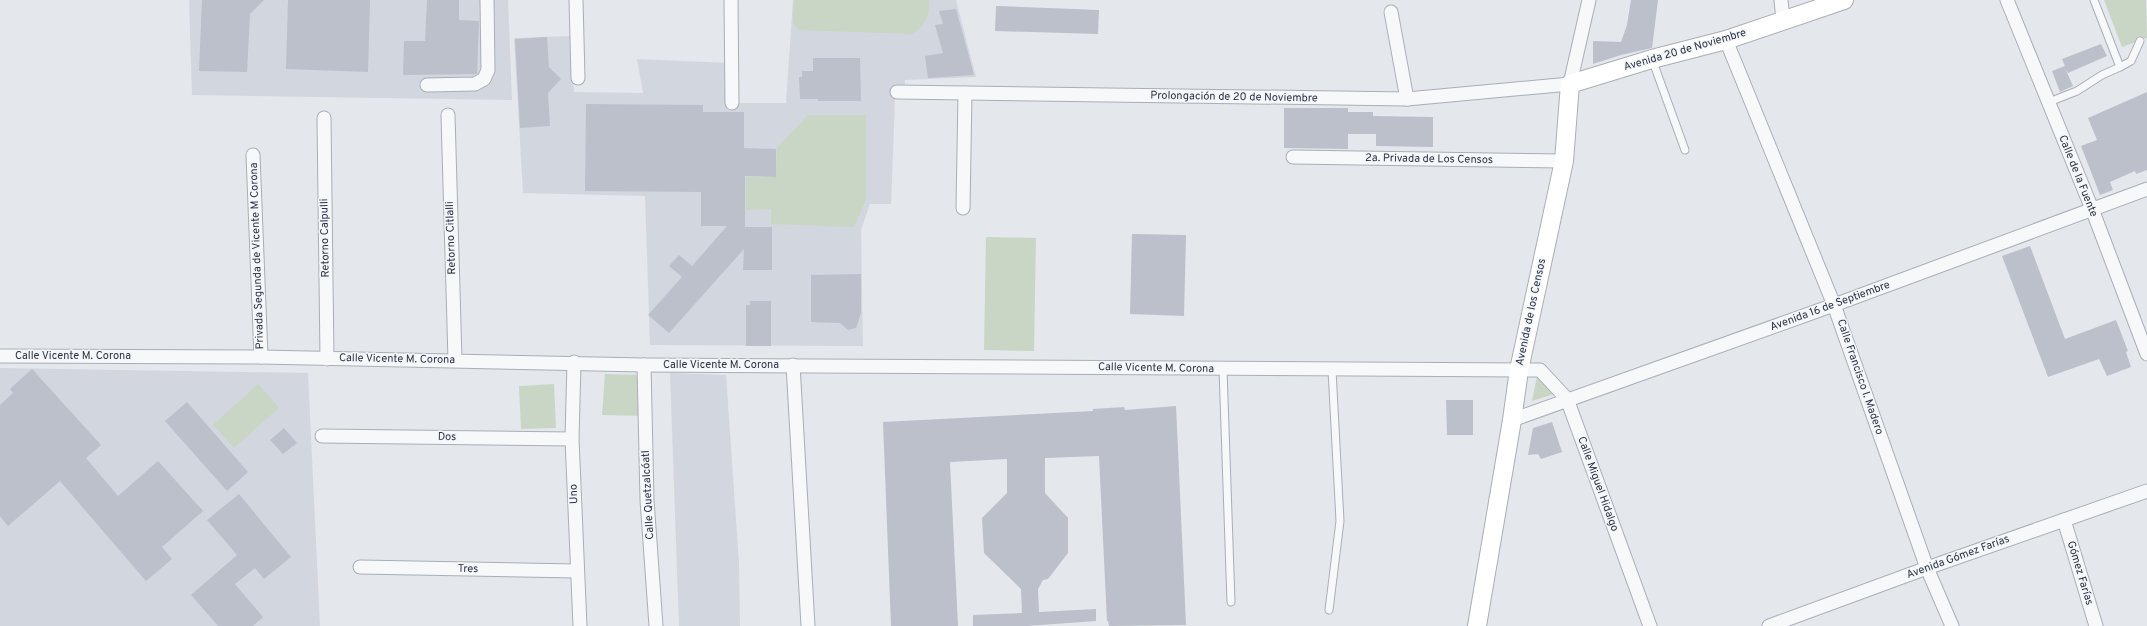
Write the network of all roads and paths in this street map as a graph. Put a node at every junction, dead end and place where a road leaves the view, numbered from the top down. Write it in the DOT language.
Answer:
graph roads {
  1 [pos="487,0"];
  2 [pos="576,0"];
  3 [pos="732,0"];
  4 [pos="1589,0"];
  5 [pos="1781,0"];
  6 [pos="1844,0"];
  7 [pos="2007,0"];
  8 [pos="2094,0"];
  9 [pos="1391,12"];
  10 [pos="1783,20"];
  11 [pos="1726,40"];
  12 [pos="2140,40"];
  13 [pos="1652,59"];
  14 [pos="2120,67"];
  15 [pos="578,78"];
  16 [pos="1570,84"];
  17 [pos="427,85"];
  18 [pos="897,92"];
  19 [pos="965,93"];
  20 [pos="1407,99"];
  21 [pos="2049,102"];
  22 [pos="732,103"];
  23 [pos="448,115"];
  24 [pos="324,118"];
  25 [pos="1685,150"];
  26 [pos="254,155"];
  27 [pos="1293,157"];
  28 [pos="1564,161"];
  29 [pos="2147,189"];
  30 [pos="963,208"];
  31 [pos="2092,209"];
  32 [pos="1834,305"];
  33 [pos="2147,354"];
  34 [pos="0,356"];
  35 [pos="261,357"];
  36 [pos="326,359"];
  37 [pos="455,360"];
  38 [pos="574,362"];
  39 [pos="793,364"];
  40 [pos="644,365"];
  41 [pos="1223,369"];
  42 [pos="1332,370"];
  43 [pos="1519,370"];
  44 [pos="1567,399"];
  45 [pos="1512,420"];
  46 [pos="322,436"];
  47 [pos="572,439"];
  48 [pos="2147,491"];
  49 [pos="2064,520"];
  50 [pos="360,567"];
  51 [pos="1927,568"];
  52 [pos="576,571"];
  53 [pos="1231,602"];
  54 [pos="1329,610"];
  55 [pos="580,626"];
  56 [pos="656,626"];
  57 [pos="808,626"];
  58 [pos="1477,626"];
  59 [pos="1650,626"];
  60 [pos="1769,626"];
  61 [pos="1952,626"];
  62 [pos="2096,626"];
  1 -- 17 [label="street"];
  2 -- 15 [label="street"];
  3 -- 22 [label="street"];
  4 -- 16 [label="street, Avenida de los Censos"];
  5 -- 10 [label="street"];
  6 -- 10 [label="street, Avenida 20 de Noviembre"];
  7 -- 21 [label="street, Calle de la Fuente"];
  8 -- 14 [label="lane"];
  9 -- 20 [label="street"];
  10 -- 11 [label="street, Avenida 20 de Noviembre"];
  11 -- 13 [label="street, Avenida 20 de Noviembre"];
  11 -- 32 [label="street, Calle Francisco I. Madero"];
  12 -- 14 [label="lane"];
  13 -- 16 [label="street, Avenida 20 de Noviembre"];
  13 -- 25 [label="lane"];
  14 -- 21 [label="lane"];
  16 -- 20 [label="street, Prolongación de 20 de Noviembre"];
  16 -- 28 [label="street, Avenida de los Censos"];
  18 -- 19 [label="street, Prolongación de 20 de Noviembre"];
  19 -- 20 [label="street, Prolongación de 20 de Noviembre"];
  19 -- 30 [label="street"];
  21 -- 31 [label="street, Calle de la Fuente"];
  23 -- 37 [label="street, Retorno Citlalli"];
  24 -- 36 [label="street, Retorno Calpulli"];
  26 -- 35 [label="street, Privada Segunda de Vicente M Corona"];
  27 -- 28 [label="street, 2a. Privada de Los Censos"];
  28 -- 43 [label="street, Avenida de los Censos"];
  29 -- 31 [label="street, Avenida 16 de Septiembre"];
  31 -- 32 [label="street, Avenida 16 de Septiembre"];
  31 -- 33 [label="street, Calle de la Fuente"];
  32 -- 44 [label="street, Avenida 16 de Septiembre"];
  32 -- 51 [label="street, Calle Francisco I. Madero"];
  34 -- 35 [label="street, Calle Vicente M. Corona"];
  35 -- 36 [label="street, Calle Vicente M. Corona"];
  36 -- 37 [label="street, Calle Vicente M. Corona"];
  37 -- 38 [label="street, Calle Vicente M. Corona"];
  38 -- 40 [label="street, Calle Vicente M. Corona"];
  38 -- 47 [label="street, Uno"];
  39 -- 40 [label="street, Calle Vicente M. Corona"];
  39 -- 41 [label="street, Calle Vicente M. Corona"];
  39 -- 57 [label="street, Calle Vicente M. Corona"];
  40 -- 56 [label="street, Calle Quetzalcóatl"];
  41 -- 42 [label="street, Calle Vicente M. Corona"];
  41 -- 53 [label="lane"];
  42 -- 43 [label="street, Calle Vicente M. Corona"];
  42 -- 54 [label="lane"];
  43 -- 44 [label="street, Calle Miguel Hidalgo"];
  43 -- 45 [label="street, Avenida de los Censos"];
  44 -- 45 [label="street, Avenida 16 de Septiembre"];
  44 -- 59 [label="street, Calle Miguel Hidalgo"];
  45 -- 58 [label="street, Avenida de los Censos"];
  46 -- 47 [label="street, Dos"];
  47 -- 52 [label="street, Uno"];
  48 -- 49 [label="street, Avenida Gómez Farías"];
  49 -- 51 [label="street, Avenida Gómez Farías"];
  49 -- 62 [label="street, Gómez Farías"];
  50 -- 52 [label="street, Tres"];
  51 -- 60 [label="street, Avenida Gómez Farías"];
  51 -- 61 [label="street, Calle Francisco I. Madero"];
  52 -- 55 [label="street, Uno"];
}
